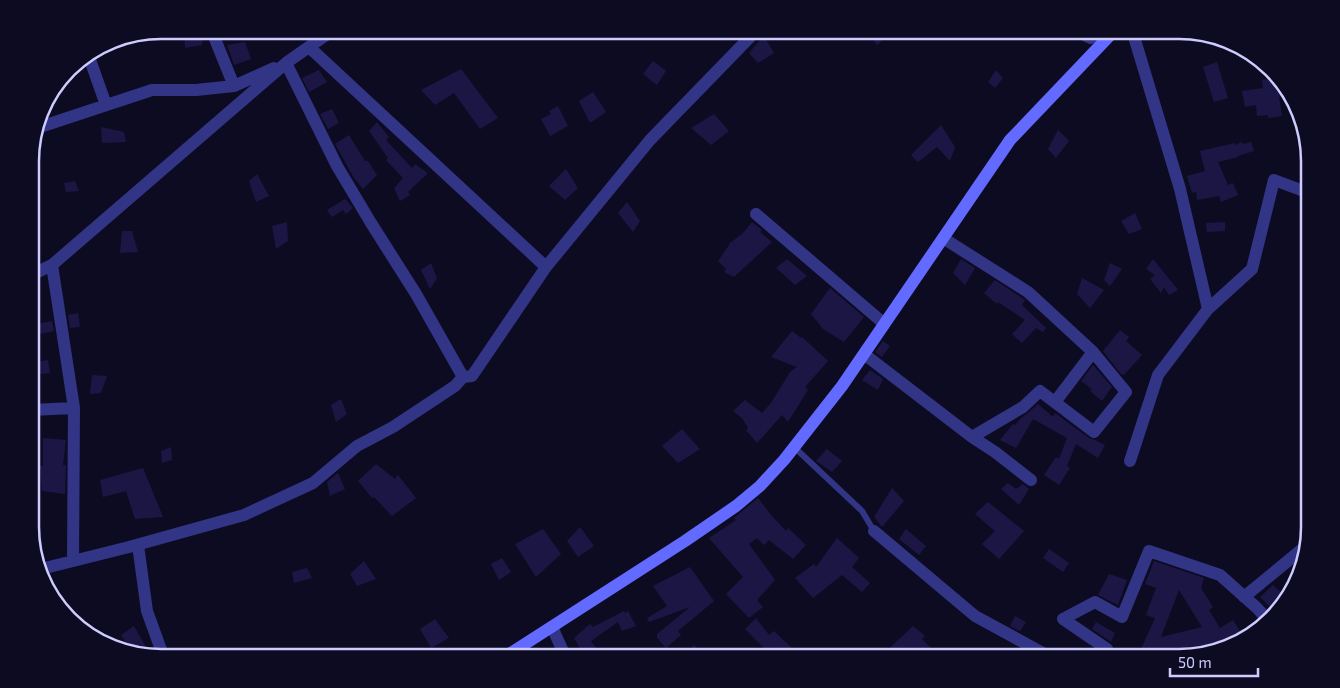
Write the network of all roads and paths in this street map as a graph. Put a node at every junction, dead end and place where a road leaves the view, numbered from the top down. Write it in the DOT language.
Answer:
graph roads {
  1 [pos="215,39"];
  2 [pos="320,39"];
  3 [pos="748,39"];
  4 [pos="1106,39"];
  5 [pos="1135,39"];
  6 [pos="309,47"];
  7 [pos="90,61"];
  8 [pos="286,63"];
  9 [pos="234,86"];
  10 [pos="106,105"];
  11 [pos="44,126"];
  12 [pos="1301,190"];
  13 [pos="756,214"];
  14 [pos="943,238"];
  15 [pos="52,265"];
  16 [pos="546,267"];
  17 [pos="39,271"];
  18 [pos="1208,310"];
  19 [pos="883,326"];
  20 [pos="1093,352"];
  21 [pos="864,354"];
  22 [pos="463,377"];
  23 [pos="1055,402"];
  24 [pos="74,408"];
  25 [pos="39,410"];
  26 [pos="972,437"];
  27 [pos="794,447"];
  28 [pos="1130,461"];
  29 [pos="1030,480"];
  30 [pos="874,531"];
  31 [pos="138,545"];
  32 [pos="1298,552"];
  33 [pos="73,560"];
  34 [pos="46,568"];
  35 [pos="1244,597"];
  36 [pos="1263,616"];
  37 [pos="552,627"];
  38 [pos="161,649"];
  39 [pos="517,649"];
  40 [pos="562,649"];
  41 [pos="1036,649"];
  42 [pos="1107,649"];
  1 -- 9 [label="street"];
  2 -- 6 [label="street"];
  3 -- 16 [label="street"];
  4 -- 14 [label="street"];
  5 -- 18 [label="street"];
  6 -- 8 [label="street"];
  6 -- 16 [label="street"];
  7 -- 10 [label="street"];
  8 -- 9 [label="street"];
  8 -- 15 [label="street"];
  8 -- 22 [label="street"];
  9 -- 10 [label="street"];
  10 -- 11 [label="street"];
  12 -- 18 [label="street"];
  13 -- 19 [label="street"];
  14 -- 19 [label="street"];
  14 -- 20 [label="street"];
  15 -- 17 [label="street"];
  15 -- 24 [label="street"];
  16 -- 22 [label="street"];
  18 -- 28 [label="street"];
  19 -- 21 [label="street"];
  20 -- 23 [label="street"];
  20 -- 23 [label="street"];
  21 -- 26 [label="street"];
  21 -- 27 [label="street"];
  22 -- 31 [label="street"];
  23 -- 26 [label="street"];
  24 -- 25 [label="street"];
  24 -- 33 [label="street"];
  26 -- 29 [label="street"];
  27 -- 30 [label="lane"];
  27 -- 37 [label="street"];
  30 -- 41 [label="street"];
  31 -- 33 [label="street"];
  31 -- 38 [label="street"];
  32 -- 35 [label="street"];
  33 -- 34 [label="street"];
  35 -- 36 [label="street"];
  35 -- 42 [label="street"];
  37 -- 39 [label="street"];
  37 -- 40 [label="street"];
}
